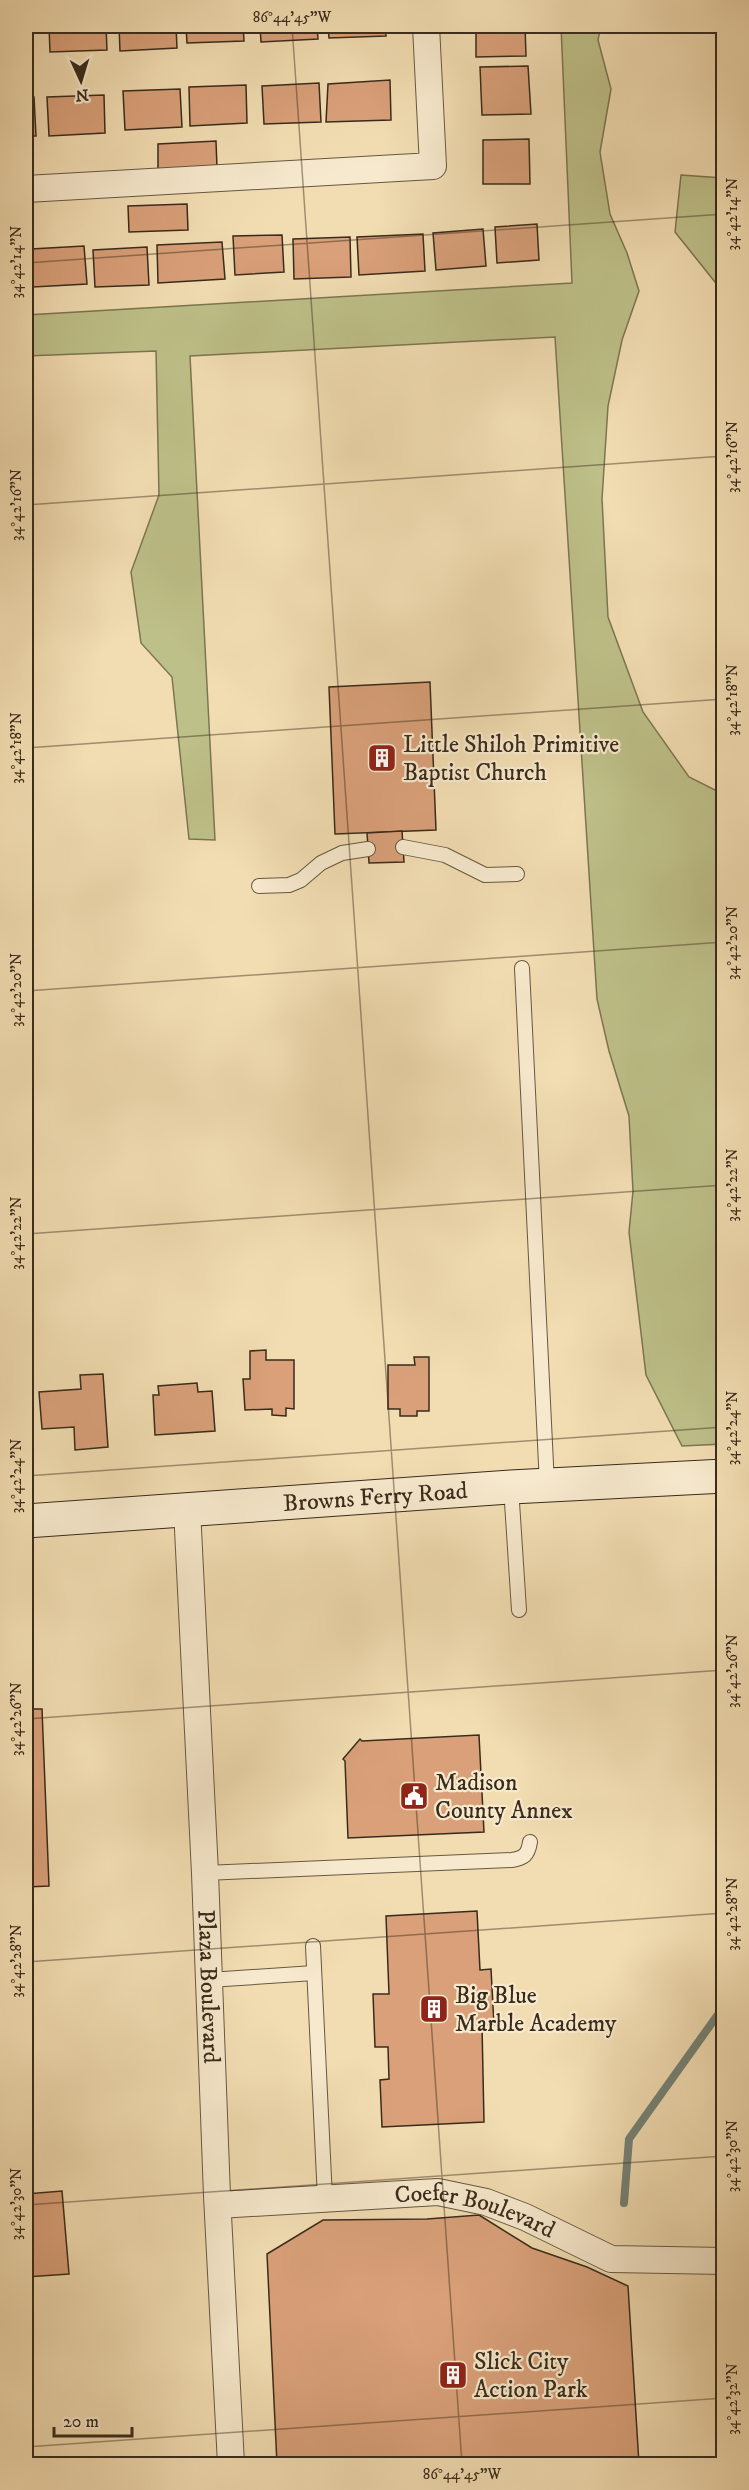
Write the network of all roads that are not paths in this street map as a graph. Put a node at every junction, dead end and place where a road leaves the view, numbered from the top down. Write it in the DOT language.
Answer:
graph roads {
  1 [pos="426,26"];
  2 [pos="26,189"];
  3 [pos="403,847"];
  4 [pos="368,849"];
  5 [pos="517,874"];
  6 [pos="259,886"];
  7 [pos="522,968"];
  8 [pos="723,1476"];
  9 [pos="547,1485"];
  10 [pos="512,1487"];
  11 [pos="187,1509"];
  12 [pos="26,1521"];
  13 [pos="519,1610"];
  14 [pos="530,1842"];
  15 [pos="205,1873"];
  16 [pos="313,1946"];
  17 [pos="314,1973"];
  18 [pos="209,1980"];
  19 [pos="325,2199"];
  20 [pos="218,2205"];
  21 [pos="723,2261"];
  22 [pos="231,2464"];
  1 -- 2 [label="street"];
  3 -- 5 [label="lane"];
  4 -- 6 [label="lane"];
  7 -- 9 [label="lane"];
  8 -- 9 [label="main road, Browns Ferry Road"];
  9 -- 10 [label="main road, Browns Ferry Road"];
  10 -- 11 [label="main road, Browns Ferry Road"];
  10 -- 13 [label="lane"];
  11 -- 12 [label="main road, Browns Ferry Road"];
  11 -- 15 [label="street, Plaza Boulevard"];
  14 -- 15 [label="lane"];
  15 -- 18 [label="street, Plaza Boulevard"];
  16 -- 17 [label="lane"];
  17 -- 18 [label="lane"];
  17 -- 19 [label="lane"];
  18 -- 20 [label="street, Plaza Boulevard"];
  19 -- 20 [label="street, Coefer Boulevard"];
  19 -- 21 [label="street, Coefer Boulevard"];
  20 -- 22 [label="street, Plaza Boulevard"];
}
